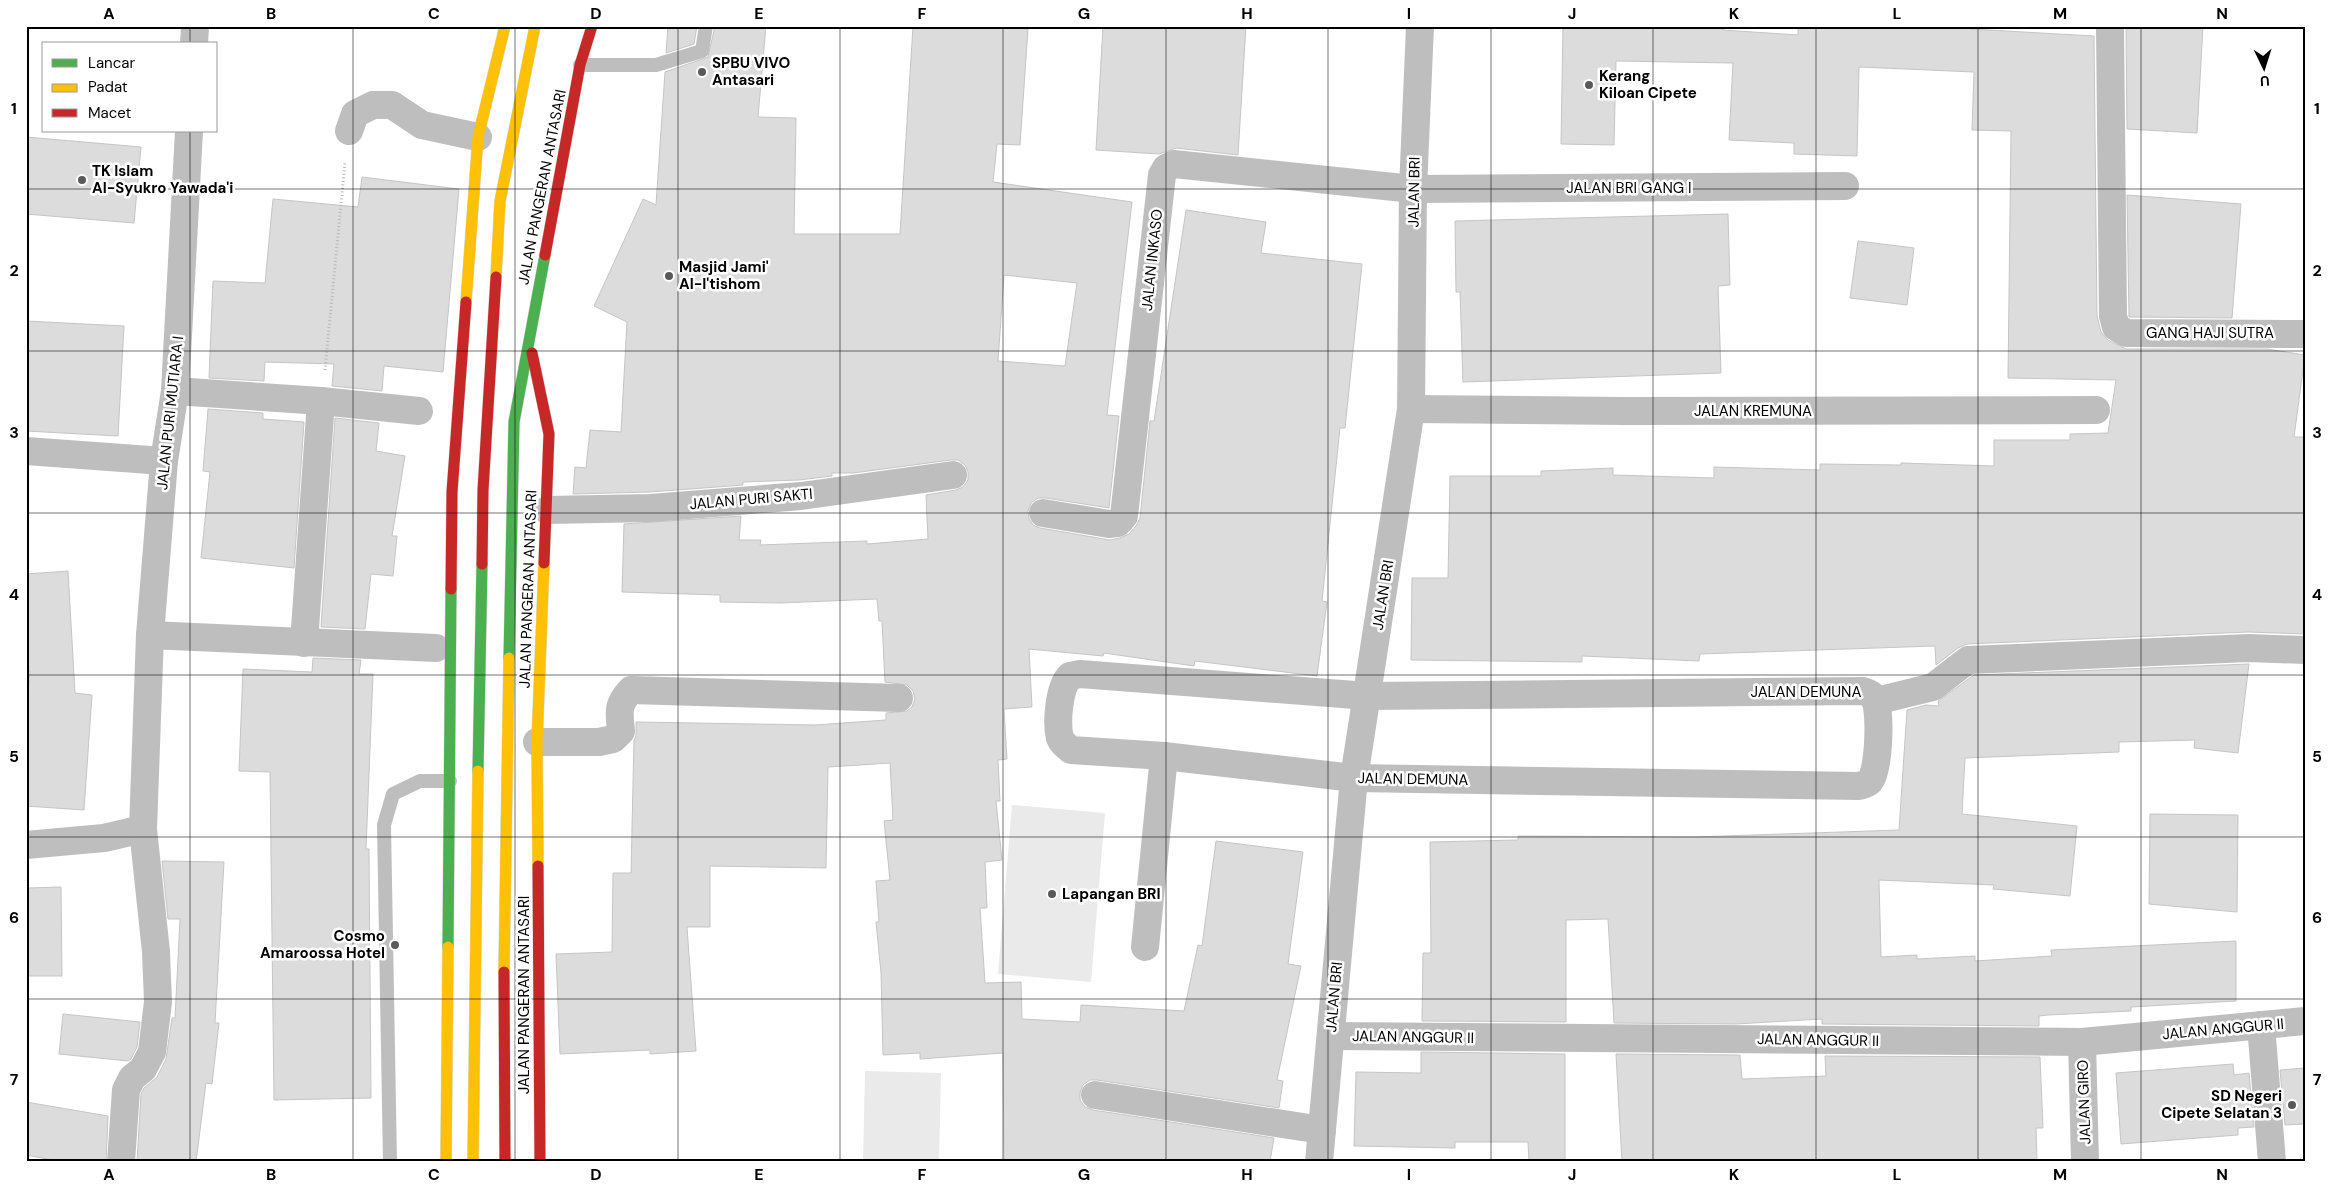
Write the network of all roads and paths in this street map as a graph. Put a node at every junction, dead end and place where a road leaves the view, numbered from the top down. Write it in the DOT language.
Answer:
graph roads {
  1 [pos="195,26"];
  2 [pos="505,26"];
  3 [pos="536,26"];
  4 [pos="592,26"];
  5 [pos="706,26"];
  6 [pos="1420,26"];
  7 [pos="2110,26"];
  8 [pos="194,42"];
  9 [pos="580,65"];
  10 [pos="349,131"];
  11 [pos="189,132"];
  12 [pos="478,137"];
  13 [pos="1846,186"];
  14 [pos="1413,189"];
  15 [pos="2305,334"];
  16 [pos="529,339"];
  17 [pos="175,391"];
  18 [pos="322,401"];
  19 [pos="1411,409"];
  20 [pos="2096,410"];
  21 [pos="419,411"];
  22 [pos="26,451"];
  23 [pos="164,461"];
  24 [pos="953,475"];
  25 [pos="547,510"];
  26 [pos="1043,513"];
  27 [pos="150,635"];
  28 [pos="304,643"];
  29 [pos="436,648"];
  30 [pos="2305,650"];
  31 [pos="1368,696"];
  32 [pos="899,698"];
  33 [pos="1876,701"];
  34 [pos="537,742"];
  35 [pos="1164,756"];
  36 [pos="1354,778"];
  37 [pos="450,781"];
  38 [pos="143,829"];
  39 [pos="26,845"];
  40 [pos="1145,947"];
  41 [pos="2305,1022"];
  42 [pos="2260,1025"];
  43 [pos="1331,1036"];
  44 [pos="2082,1042"];
  45 [pos="1095,1095"];
  46 [pos="1322,1130"];
  47 [pos="121,1162"];
  48 [pos="390,1162"];
  49 [pos="446,1162"];
  50 [pos="473,1162"];
  51 [pos="505,1162"];
  52 [pos="540,1162"];
  53 [pos="1319,1162"];
  54 [pos="2086,1162"];
  55 [pos="2272,1162"];
  1 -- 8 [label="street"];
  2 -- 12 [label="main road"];
  3 -- 50 [label="main road"];
  4 -- 9 [label="main road, JALAN PANGERAN ANTASARI"];
  5 -- 9 [label="lane"];
  6 -- 14 [label="street, JALAN BRI"];
  7 -- 15 [label="street, GANG HAJI SUTRA"];
  9 -- 16 [label="main road, JALAN PANGERAN ANTASARI"];
  10 -- 12 [label="street"];
  10 -- 18 [label="path"];
  11 -- 17 [label="street, JALAN PURI MUTIARA I"];
  12 -- 37 [label="main road"];
  13 -- 14 [label="street, JALAN BRI GANG I"];
  14 -- 19 [label="street, JALAN BRI"];
  14 -- 26 [label="street, JALAN INKASO"];
  16 -- 25 [label="main road, JALAN PANGERAN ANTASARI"];
  16 -- 51 [label="main road"];
  17 -- 18 [label="street"];
  17 -- 23 [label="street, JALAN PURI MUTIARA I"];
  18 -- 21 [label="street"];
  18 -- 28 [label="street"];
  19 -- 20 [label="street, JALAN KREMUNA"];
  19 -- 31 [label="street, JALAN BRI"];
  22 -- 23 [label="street"];
  23 -- 27 [label="street, JALAN PURI MUTIARA I"];
  24 -- 25 [label="street, JALAN PURI SAKTI"];
  25 -- 34 [label="main road, JALAN PANGERAN ANTASARI"];
  27 -- 28 [label="street"];
  27 -- 38 [label="street, JALAN PURI MUTIARA I"];
  28 -- 29 [label="street"];
  30 -- 33 [label="street"];
  31 -- 33 [label="street, JALAN DEMUNA"];
  31 -- 35 [label="street, JALAN DEMUNA"];
  31 -- 36 [label="street, JALAN BRI"];
  32 -- 34 [label="street"];
  33 -- 36 [label="street, JALAN DEMUNA"];
  34 -- 52 [label="main road, JALAN PANGERAN ANTASARI"];
  35 -- 36 [label="street, JALAN DEMUNA"];
  35 -- 40 [label="street"];
  36 -- 43 [label="street, JALAN BRI"];
  37 -- 48 [label="lane"];
  37 -- 49 [label="main road"];
  38 -- 39 [label="street"];
  38 -- 47 [label="street, JALAN PURI MUTIARA I"];
  41 -- 42 [label="street, JALAN ANGGUR II"];
  42 -- 44 [label="street, JALAN ANGGUR II"];
  42 -- 55 [label="street"];
  43 -- 44 [label="street, JALAN ANGGUR II"];
  43 -- 46 [label="street, JALAN BRI"];
  44 -- 54 [label="street, JALAN GIRO"];
  45 -- 46 [label="street"];
  46 -- 53 [label="street, JALAN BRI"];
}
